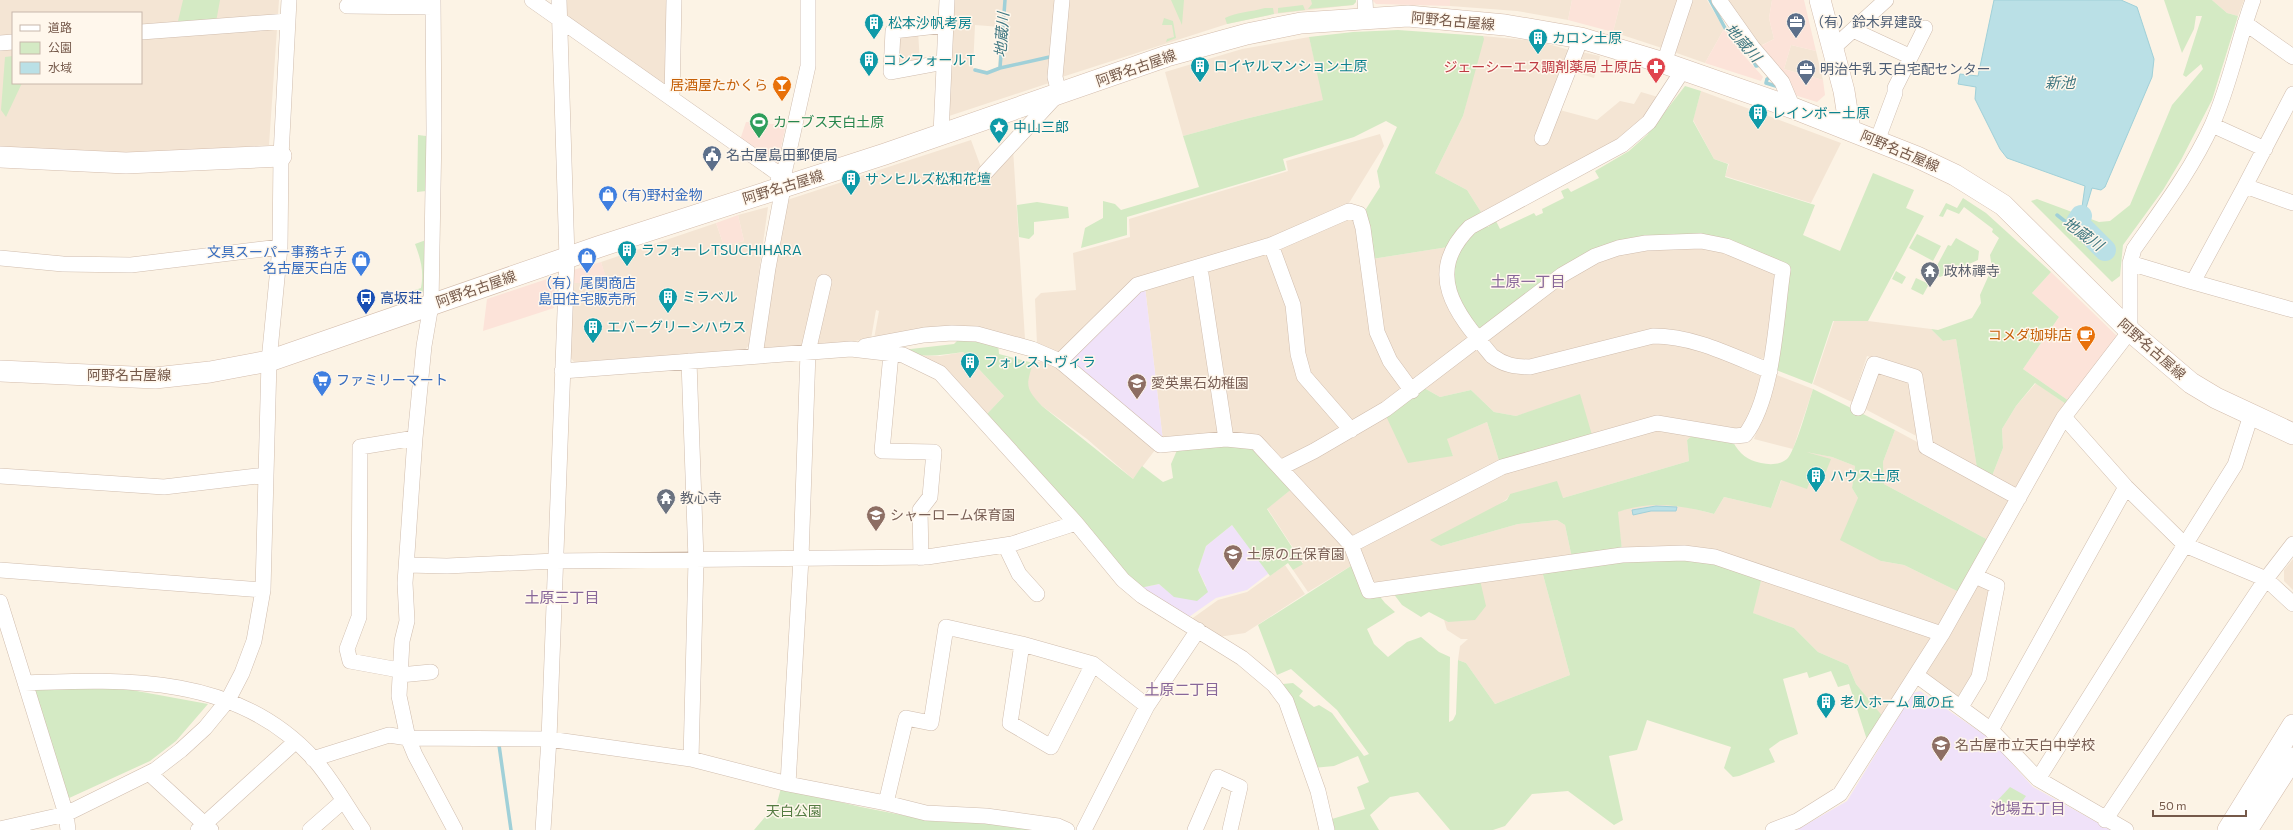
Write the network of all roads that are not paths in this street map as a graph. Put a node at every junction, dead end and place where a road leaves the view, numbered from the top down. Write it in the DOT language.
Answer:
graph roads {
  1 [pos="289,0"];
  2 [pos="532,0"];
  3 [pos="559,0"];
  4 [pos="674,0"];
  5 [pos="808,0"];
  6 [pos="947,0"];
  7 [pos="1062,0"];
  8 [pos="1684,0"];
  9 [pos="1719,0"];
  10 [pos="1820,0"];
  11 [pos="1886,0"];
  12 [pos="2253,0"];
  13 [pos="433,3"];
  14 [pos="347,6"];
  15 [pos="1366,9"];
  16 [pos="559,19"];
  17 [pos="288,21"];
  18 [pos="2245,23"];
  19 [pos="946,24"];
  20 [pos="1925,28"];
  21 [pos="1853,30"];
  22 [pos="142,32"];
  23 [pos="1581,38"];
  24 [pos="12,42"];
  25 [pos="0,43"];
  26 [pos="1832,49"];
  27 [pos="1909,56"];
  28 [pos="2293,57"];
  29 [pos="944,62"];
  30 [pos="1664,63"];
  31 [pos="1684,70"];
  32 [pos="1059,93"];
  33 [pos="2293,94"];
  34 [pos="672,98"];
  35 [pos="1793,108"];
  36 [pos="2212,125"];
  37 [pos="1850,130"];
  38 [pos="941,134"];
  39 [pos="1542,138"];
  40 [pos="1877,141"];
  41 [pos="2265,149"];
  42 [pos="281,156"];
  43 [pos="0,157"];
  44 [pos="984,173"];
  45 [pos="2245,186"];
  46 [pos="784,188"];
  47 [pos="2293,202"];
  48 [pos="1271,245"];
  49 [pos="280,247"];
  50 [pos="0,258"];
  51 [pos="567,258"];
  52 [pos="2130,263"];
  53 [pos="1200,268"];
  54 [pos="824,282"];
  55 [pos="2193,282"];
  56 [pos="431,305"];
  57 [pos="2293,310"];
  58 [pos="2130,331"];
  59 [pos="1478,339"];
  60 [pos="851,349"];
  61 [pos="808,352"];
  62 [pos="891,354"];
  63 [pos="755,356"];
  64 [pos="269,361"];
  65 [pos="689,361"];
  66 [pos="1060,361"];
  67 [pos="0,371"];
  68 [pos="562,371"];
  69 [pos="1770,371"];
  70 [pos="1412,390"];
  71 [pos="1858,408"];
  72 [pos="2250,415"];
  73 [pos="2064,417"];
  74 [pos="1351,430"];
  75 [pos="2293,434"];
  76 [pos="415,438"];
  77 [pos="1226,440"];
  78 [pos="1280,468"];
  79 [pos="266,475"];
  80 [pos="0,476"];
  81 [pos="2126,487"];
  82 [pos="2019,498"];
  83 [pos="1076,523"];
  84 [pos="2293,544"];
  85 [pos="1005,545"];
  86 [pos="1351,545"];
  87 [pos="2185,545"];
  88 [pos="801,558"];
  89 [pos="922,558"];
  90 [pos="696,560"];
  91 [pos="555,561"];
  92 [pos="407,565"];
  93 [pos="0,570"];
  94 [pos="1975,576"];
  95 [pos="2266,579"];
  96 [pos="264,590"];
  97 [pos="1037,594"];
  98 [pos="0,602"];
  99 [pos="2293,604"];
  100 [pos="1198,630"];
  101 [pos="1942,634"];
  102 [pos="1022,644"];
  103 [pos="1093,664"];
  104 [pos="400,672"];
  105 [pos="431,672"];
  106 [pos="1916,675"];
  107 [pos="25,683"];
  108 [pos="228,700"];
  109 [pos="1147,706"];
  110 [pos="1960,707"];
  111 [pos="2293,725"];
  112 [pos="1991,730"];
  113 [pos="408,738"];
  114 [pos="549,739"];
  115 [pos="295,742"];
  116 [pos="2293,758"];
  117 [pos="313,759"];
  118 [pos="691,759"];
  119 [pos="149,773"];
  120 [pos="2038,779"];
  121 [pos="788,784"];
  122 [pos="343,801"];
  123 [pos="886,803"];
  124 [pos="66,814"];
  125 [pos="2106,820"];
  126 [pos="205,828"];
  127 [pos="0,829"];
  128 [pos="68,830"];
  129 [pos="310,830"];
  130 [pos="363,830"];
  131 [pos="455,830"];
  132 [pos="543,830"];
  133 [pos="1067,830"];
  134 [pos="1084,830"];
  135 [pos="1195,830"];
  136 [pos="1230,830"];
  137 [pos="1327,830"];
  138 [pos="1773,830"];
  139 [pos="2126,830"];
  140 [pos="2228,830"];
  141 [pos="2247,830"];
  1 -- 17 [label="street"];
  2 -- 16 [label="street"];
  3 -- 16 [label="street"];
  4 -- 34 [label="street"];
  5 -- 46 [label="street"];
  6 -- 19 [label="street"];
  7 -- 32 [label="street"];
  8 -- 30 [label="street"];
  9 -- 35 [label="street"];
  10 -- 26 [label="main road"];
  11 -- 21 [label="street"];
  12 -- 18 [label="street"];
  13 -- 14 [label="street"];
  13 -- 56 [label="street"];
  15 -- 23 [label="main road, 阿野名古屋線"];
  15 -- 32 [label="main road, 阿野名古屋線"];
  16 -- 34 [label="street"];
  16 -- 51 [label="street"];
  17 -- 22 [label="street"];
  17 -- 42 [label="street"];
  18 -- 28 [label="street"];
  18 -- 36 [label="street"];
  19 -- 29 [label="street"];
  19 -- 29 [label="street"];
  20 -- 27 [label="street"];
  21 -- 26 [label="street"];
  21 -- 27 [label="street"];
  23 -- 30 [label="main road, 阿野名古屋線"];
  23 -- 39 [label="street"];
  24 -- 25 [label="street"];
  26 -- 37 [label="main road"];
  27 -- 40 [label="street"];
  29 -- 38 [label="street"];
  30 -- 31 [label="main road, 阿野名古屋線"];
  31 -- 35 [label="main road, 阿野名古屋線"];
  31 -- 59 [label="street"];
  32 -- 38 [label="main road, 阿野名古屋線"];
  32 -- 44 [label="street"];
  33 -- 41 [label="street"];
  34 -- 46 [label="street"];
  35 -- 37 [label="main road, 阿野名古屋線"];
  36 -- 41 [label="street"];
  36 -- 52 [label="street"];
  37 -- 40 [label="main road, 阿野名古屋線"];
  38 -- 46 [label="main road, 阿野名古屋線"];
  40 -- 58 [label="main road, 阿野名古屋線"];
  41 -- 45 [label="street"];
  42 -- 43 [label="main road"];
  42 -- 49 [label="street"];
  45 -- 47 [label="street"];
  45 -- 55 [label="street"];
  46 -- 51 [label="main road, 阿野名古屋線"];
  46 -- 63 [label="street"];
  48 -- 53 [label="street"];
  48 -- 70 [label="street"];
  48 -- 74 [label="street"];
  49 -- 50 [label="street"];
  49 -- 64 [label="street"];
  51 -- 56 [label="main road, 阿野名古屋線"];
  51 -- 68 [label="street"];
  52 -- 55 [label="street"];
  52 -- 58 [label="street"];
  53 -- 66 [label="street"];
  53 -- 77 [label="street"];
  54 -- 61 [label="street"];
  55 -- 57 [label="street"];
  56 -- 64 [label="main road, 阿野名古屋線"];
  56 -- 76 [label="street"];
  58 -- 72 [label="main road, 阿野名古屋線"];
  58 -- 73 [label="street"];
  59 -- 69 [label="street"];
  59 -- 69 [label="street"];
  59 -- 70 [label="street"];
  60 -- 61 [label="street"];
  60 -- 62 [label="street"];
  60 -- 66 [label="street"];
  61 -- 63 [label="street"];
  61 -- 88 [label="street"];
  62 -- 83 [label="street"];
  62 -- 89 [label="street"];
  63 -- 65 [label="street"];
  64 -- 67 [label="main road, 阿野名古屋線"];
  64 -- 79 [label="street"];
  65 -- 68 [label="street"];
  65 -- 90 [label="street"];
  66 -- 77 [label="street"];
  68 -- 91 [label="street"];
  69 -- 86 [label="street"];
  70 -- 74 [label="street"];
  71 -- 82 [label="street"];
  72 -- 75 [label="main road, 阿野名古屋線"];
  72 -- 87 [label="street"];
  73 -- 81 [label="street"];
  73 -- 82 [label="street"];
  74 -- 78 [label="street"];
  76 -- 92 [label="street"];
  76 -- 104 [label="street"];
  77 -- 78 [label="street"];
  78 -- 86 [label="street"];
  79 -- 80 [label="street"];
  79 -- 96 [label="street"];
  81 -- 87 [label="street"];
  81 -- 112 [label="street"];
  82 -- 94 [label="street"];
  83 -- 85 [label="street"];
  83 -- 100 [label="street"];
  84 -- 95 [label="street"];
  85 -- 89 [label="street"];
  85 -- 97 [label="street"];
  86 -- 101 [label="street"];
  87 -- 95 [label="street"];
  87 -- 120 [label="street"];
  88 -- 89 [label="street"];
  88 -- 90 [label="street"];
  88 -- 121 [label="street"];
  90 -- 91 [label="street"];
  90 -- 118 [label="street"];
  91 -- 92 [label="street"];
  91 -- 114 [label="street"];
  92 -- 104 [label="street"];
  93 -- 96 [label="street"];
  94 -- 101 [label="street"];
  94 -- 110 [label="street"];
  95 -- 99 [label="street"];
  95 -- 125 [label="street"];
  96 -- 108 [label="street"];
  98 -- 107 [label="street"];
  100 -- 109 [label="street"];
  100 -- 137 [label="street"];
  101 -- 106 [label="street"];
  102 -- 103 [label="street"];
  102 -- 103 [label="street"];
  102 -- 123 [label="street"];
  103 -- 109 [label="street"];
  104 -- 105 [label="street"];
  104 -- 113 [label="street"];
  106 -- 110 [label="street"];
  106 -- 138 [label="street"];
  107 -- 108 [label="street"];
  107 -- 124 [label="street"];
  108 -- 115 [label="street"];
  108 -- 119 [label="street"];
  109 -- 134 [label="street"];
  110 -- 112 [label="street"];
  111 -- 140 [label="main road"];
  112 -- 120 [label="street"];
  113 -- 114 [label="street"];
  113 -- 117 [label="street"];
  113 -- 131 [label="street"];
  114 -- 118 [label="street"];
  114 -- 132 [label="street"];
  115 -- 117 [label="street"];
  115 -- 126 [label="street"];
  116 -- 141 [label="main road"];
  117 -- 122 [label="street"];
  118 -- 121 [label="street"];
  119 -- 124 [label="street"];
  119 -- 126 [label="street"];
  120 -- 125 [label="street"];
  121 -- 123 [label="street"];
  122 -- 129 [label="street"];
  122 -- 130 [label="street"];
  123 -- 133 [label="street"];
  124 -- 127 [label="street"];
  124 -- 128 [label="street"];
  125 -- 139 [label="street"];
  135 -- 136 [label="street"];
}
